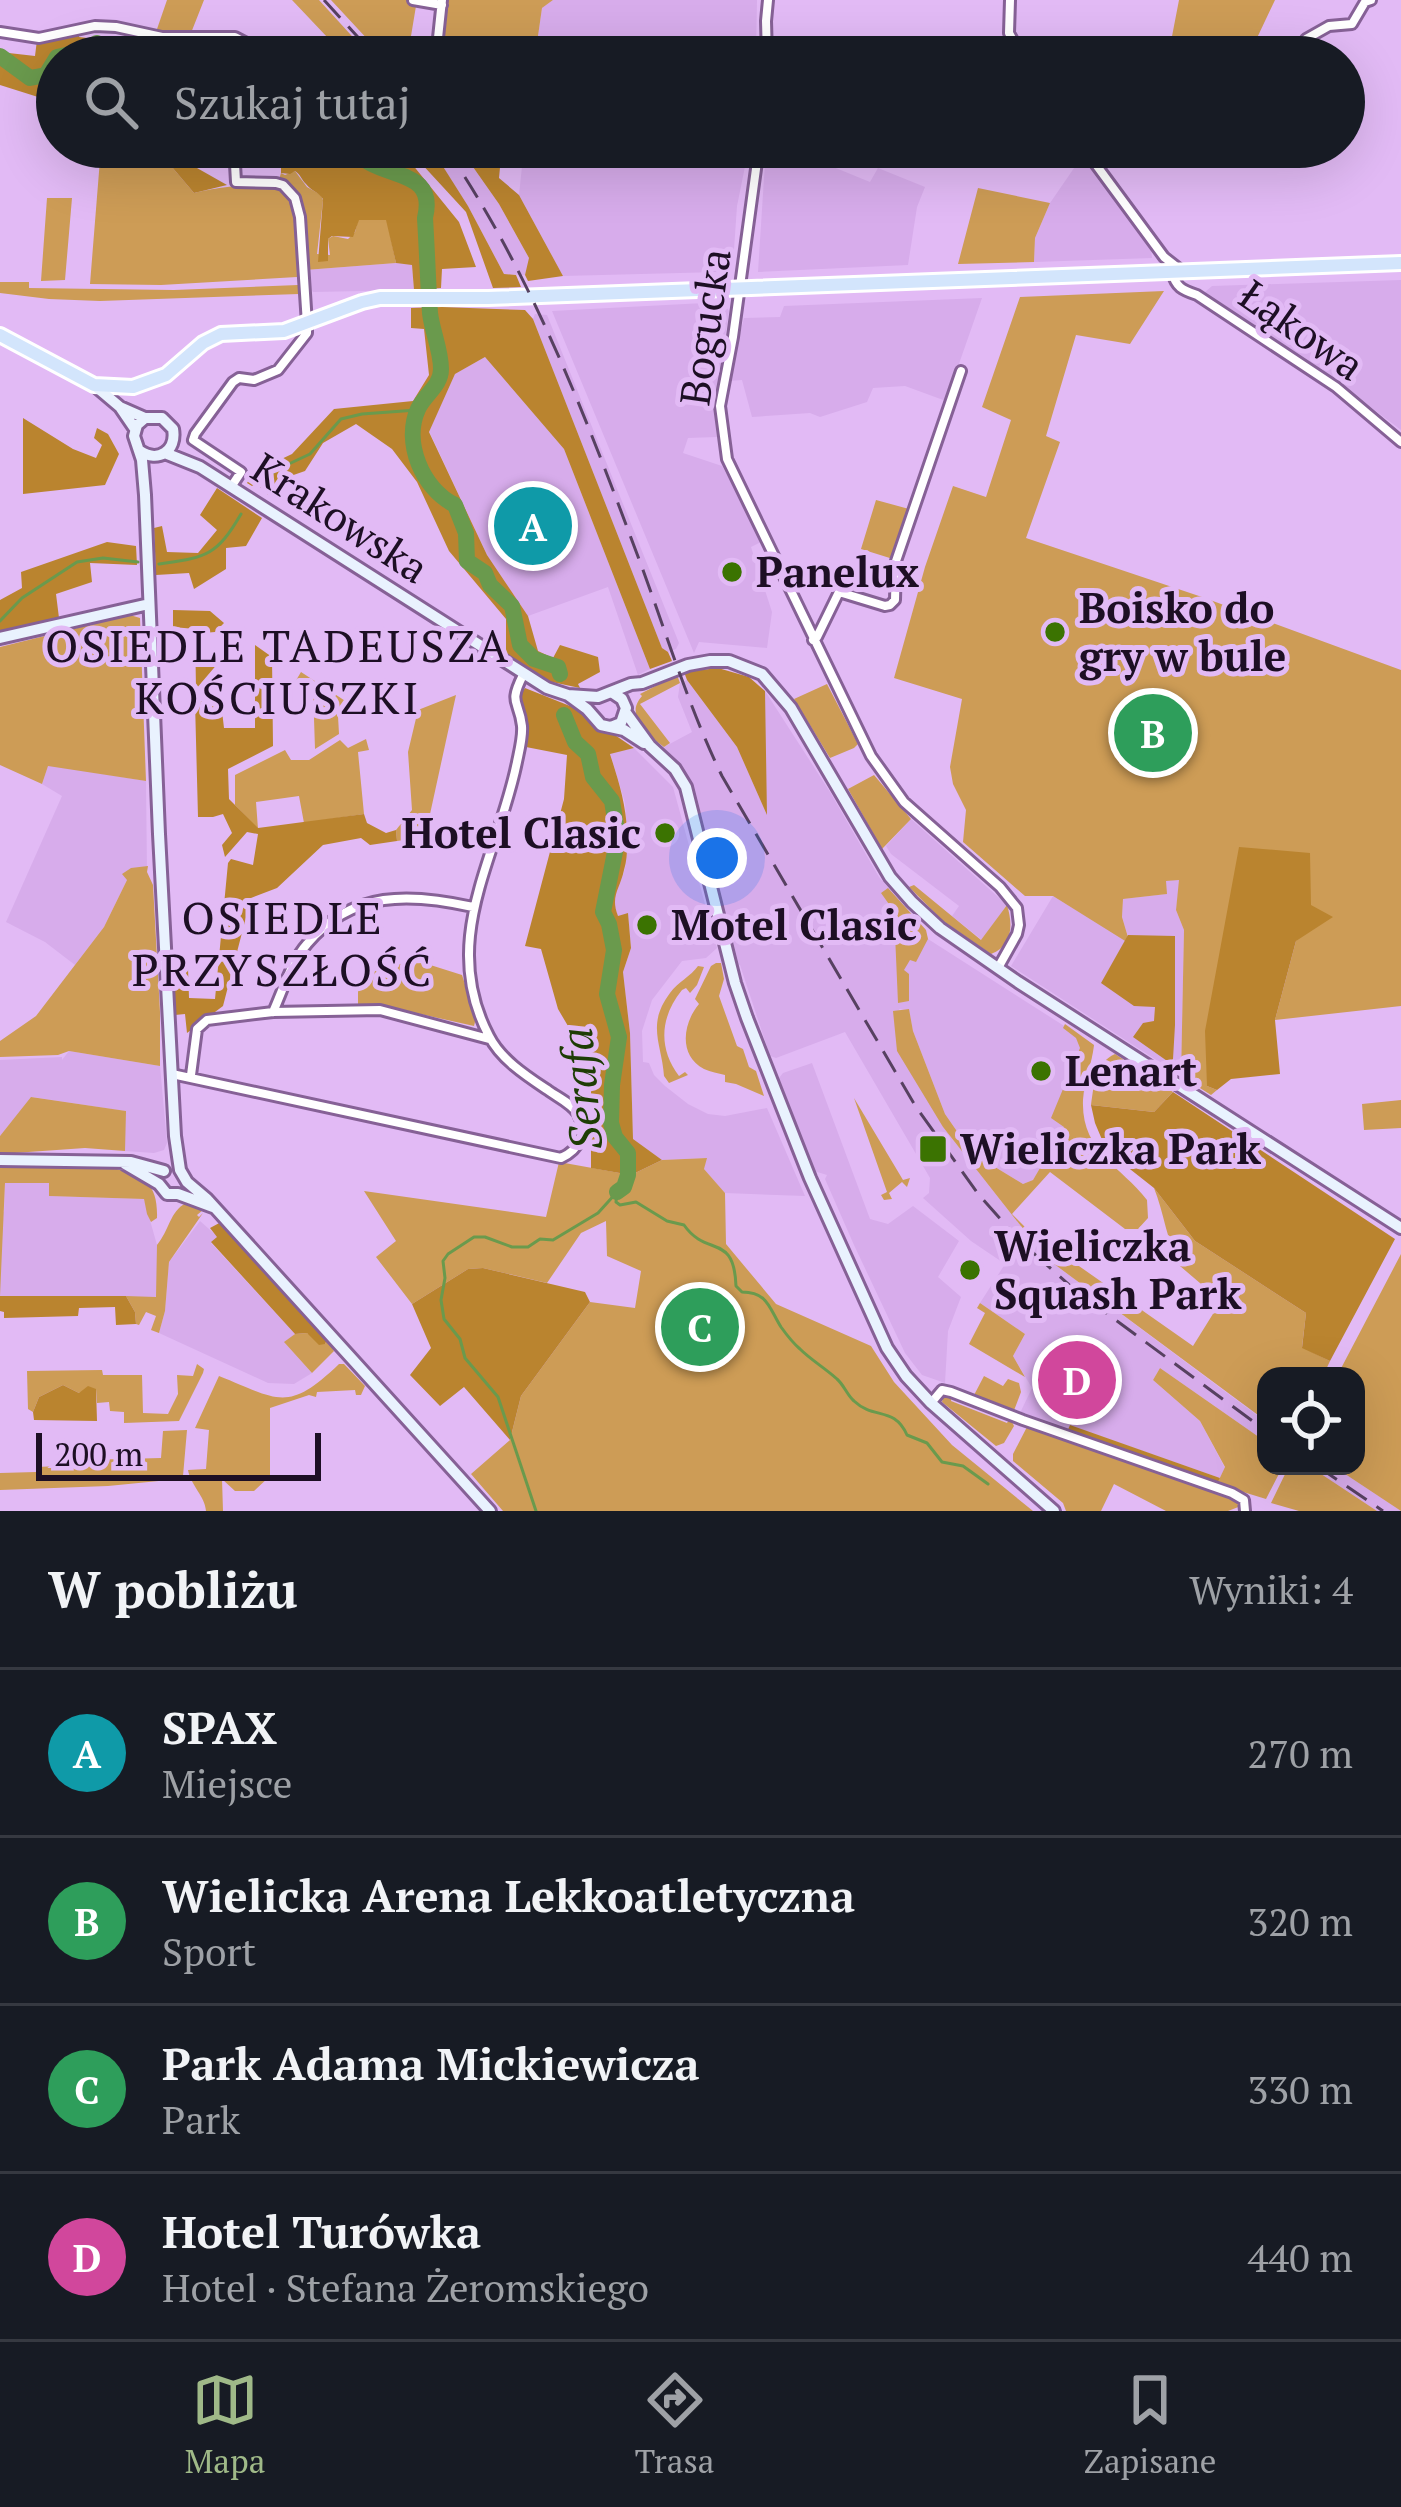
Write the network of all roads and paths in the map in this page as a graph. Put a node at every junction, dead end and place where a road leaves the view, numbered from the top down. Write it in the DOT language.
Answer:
graph roads {
  1 [pos="413,0"];
  2 [pos="769,0"];
  3 [pos="1010,0"];
  4 [pos="1371,0"];
  5 [pos="442,2"];
  6 [pos="0,32"];
  7 [pos="49,36"];
  8 [pos="155,36"];
  9 [pos="438,36"];
  10 [pos="767,36"];
  11 [pos="1011,36"];
  12 [pos="1311,36"];
  13 [pos="36,37"];
  14 [pos="235,168"];
  15 [pos="756,168"];
  16 [pos="1098,168"];
  17 [pos="1158,249"];
  18 [pos="1401,263"];
  19 [pos="1179,271"];
  20 [pos="1142,272"];
  21 [pos="740,287"];
  22 [pos="307,324"];
  23 [pos="0,335"];
  24 [pos="961,371"];
  25 [pos="94,385"];
  26 [pos="120,407"];
  27 [pos="145,418"];
  28 [pos="135,429"];
  29 [pos="174,440"];
  30 [pos="1401,442"];
  31 [pos="140,451"];
  32 [pos="162,455"];
  33 [pos="200,467"];
  34 [pos="231,487"];
  35 [pos="145,494"];
  36 [pos="149,604"];
  37 [pos="0,638"];
  38 [pos="813,640"];
  39 [pos="523,675"];
  40 [pos="643,683"];
  41 [pos="613,693"];
  42 [pos="568,695"];
  43 [pos="598,697"];
  44 [pos="626,711"];
  45 [pos="594,717"];
  46 [pos="611,727"];
  47 [pos="650,746"];
  48 [pos="473,907"];
  49 [pos="998,968"];
  50 [pos="273,1012"];
  51 [pos="490,1040"];
  52 [pos="172,1074"];
  53 [pos="190,1076"];
  54 [pos="0,1160"];
  55 [pos="168,1174"];
  56 [pos="187,1182"];
  57 [pos="178,1194"];
  58 [pos="214,1208"];
  59 [pos="1401,1228"];
  60 [pos="931,1403"];
  61 [pos="1245,1506"];
  62 [pos="490,1511"];
  63 [pos="1054,1511"];
  1 -- 5 [label="street"];
  2 -- 10 [label="street"];
  3 -- 11 [label="street"];
  4 -- 12 [label="street"];
  5 -- 9 [label="street"];
  6 -- 13 [label="street"];
  7 -- 8 [label="street"];
  14 -- 22 [label="street"];
  15 -- 21 [label="street, Bogucka"];
  16 -- 17 [label="street"];
  17 -- 19 [label="street, Łąkowa"];
  17 -- 20 [label="street"];
  18 -- 19 [label="main road"];
  19 -- 20 [label="main road"];
  19 -- 30 [label="street, Łąkowa"];
  20 -- 21 [label="main road"];
  21 -- 22 [label="main road"];
  21 -- 38 [label="street, Bogucka"];
  22 -- 25 [label="main road"];
  22 -- 34 [label="street"];
  23 -- 25 [label="main road"];
  24 -- 38 [label="street"];
  25 -- 26 [label="street"];
  26 -- 27 [label="street"];
  26 -- 28 [label="street"];
  27 -- 28 [label="street"];
  27 -- 29 [label="street"];
  28 -- 31 [label="street"];
  29 -- 32 [label="street"];
  29 -- 33 [label="street, Krakowska"];
  31 -- 32 [label="street"];
  31 -- 35 [label="street"];
  32 -- 33 [label="street, Krakowska"];
  32 -- 35 [label="street"];
  33 -- 34 [label="street, Krakowska"];
  34 -- 39 [label="street, Krakowska"];
  35 -- 36 [label="street"];
  36 -- 37 [label="street"];
  36 -- 52 [label="street"];
  38 -- 49 [label="street, Bogucka"];
  39 -- 42 [label="street, Krakowska"];
  39 -- 48 [label="street"];
  40 -- 41 [label="street"];
  40 -- 44 [label="street"];
  40 -- 49 [label="street"];
  41 -- 43 [label="street"];
  41 -- 44 [label="street"];
  42 -- 43 [label="street, Krakowska"];
  42 -- 45 [label="street, Krakowska"];
  43 -- 45 [label="street"];
  44 -- 46 [label="street"];
  44 -- 47 [label="street"];
  45 -- 46 [label="street"];
  46 -- 47 [label="street"];
  47 -- 60 [label="street"];
  48 -- 50 [label="street"];
  48 -- 51 [label="street"];
  49 -- 59 [label="street"];
  50 -- 51 [label="street"];
  50 -- 53 [label="street"];
  51 -- 53 [label="street"];
  52 -- 53 [label="street"];
  52 -- 55 [label="street"];
  54 -- 55 [label="street"];
  55 -- 56 [label="street"];
  55 -- 57 [label="street"];
  56 -- 57 [label="street"];
  56 -- 58 [label="street"];
  57 -- 58 [label="street"];
  58 -- 62 [label="street"];
  60 -- 61 [label="street"];
  60 -- 63 [label="street"];
}
